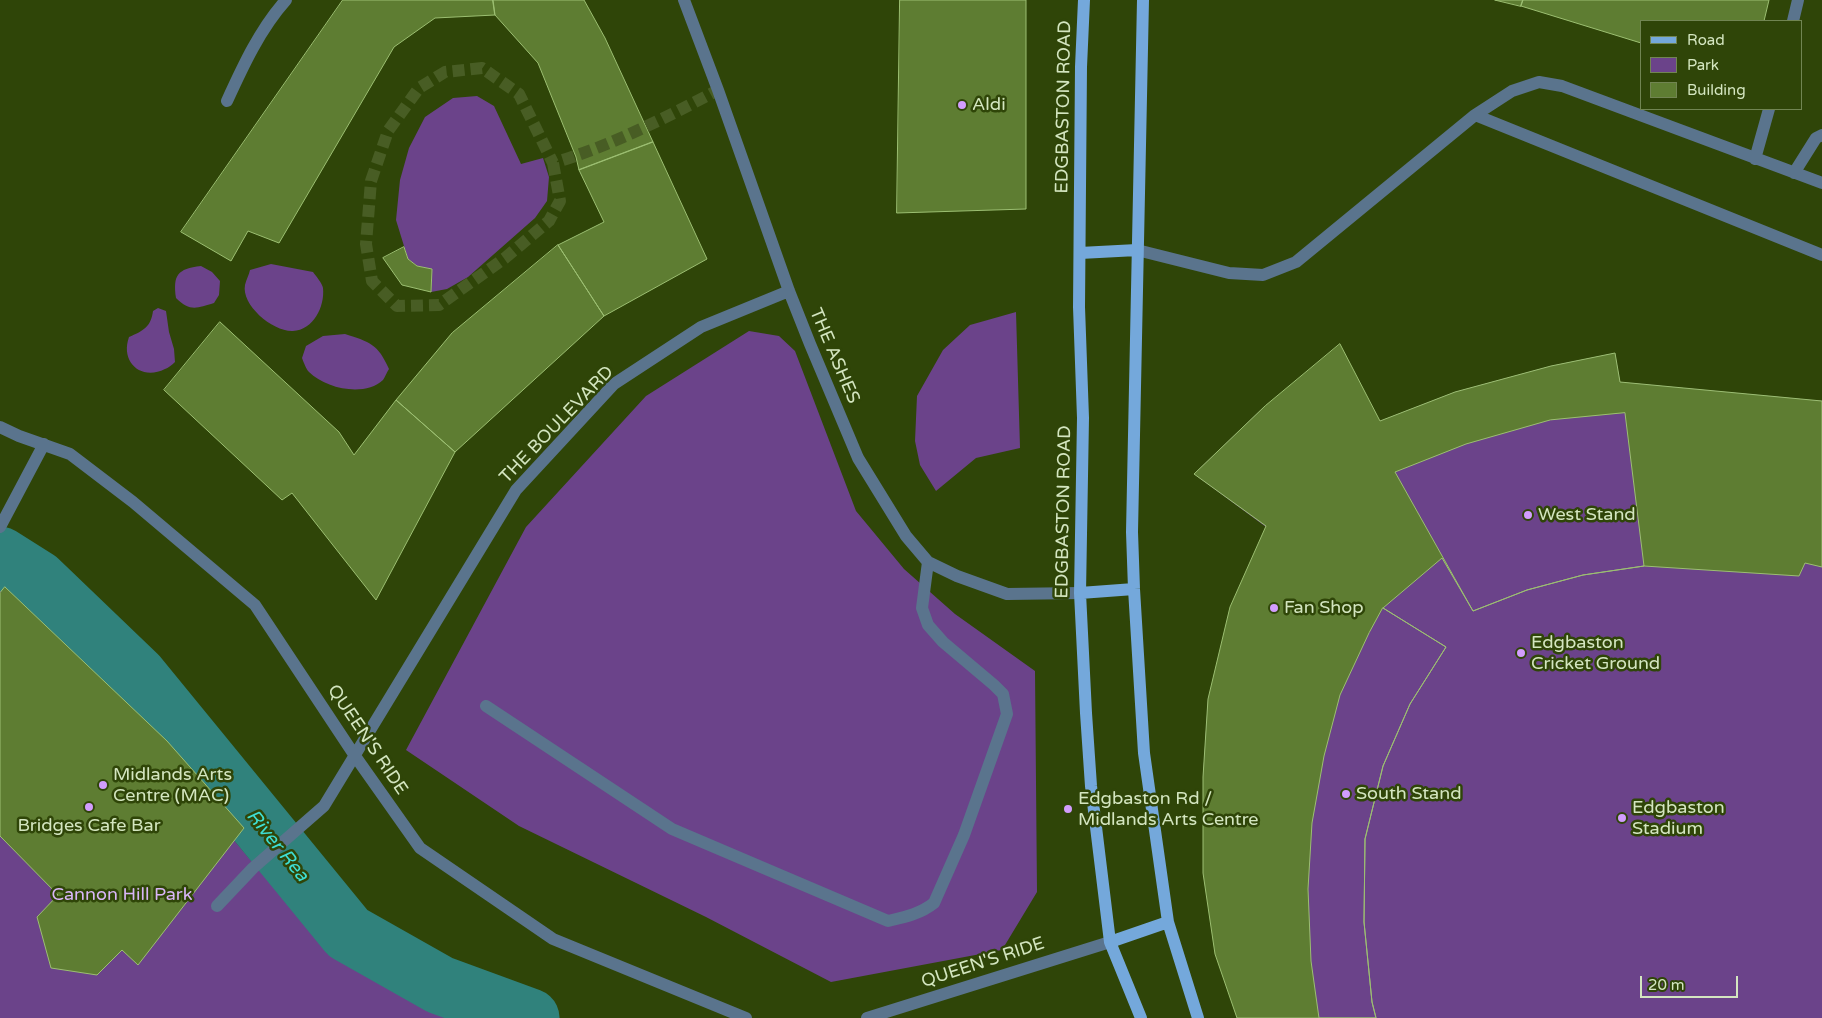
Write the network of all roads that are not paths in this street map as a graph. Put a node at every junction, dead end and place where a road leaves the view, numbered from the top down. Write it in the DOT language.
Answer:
graph roads {
  1 [pos="286,0"];
  2 [pos="684,0"];
  3 [pos="1084,0"];
  4 [pos="1143,0"];
  5 [pos="1798,0"];
  6 [pos="1793,20"];
  7 [pos="227,101"];
  8 [pos="1769,110"];
  9 [pos="1475,115"];
  10 [pos="1822,135"];
  11 [pos="1755,159"];
  12 [pos="1794,173"];
  13 [pos="1822,183"];
  14 [pos="1137,250"];
  15 [pos="1080,253"];
  16 [pos="1822,255"];
  17 [pos="789,291"];
  18 [pos="0,427"];
  19 [pos="44,444"];
  20 [pos="0,527"];
  21 [pos="928,562"];
  22 [pos="1134,589"];
  23 [pos="1080,593"];
  24 [pos="486,706"];
  25 [pos="355,756"];
  26 [pos="217,906"];
  27 [pos="1168,922"];
  28 [pos="1110,942"];
  29 [pos="746,1018"];
  30 [pos="867,1018"];
  31 [pos="1140,1018"];
  32 [pos="1198,1018"];
  1 -- 7 [label="street"];
  2 -- 17 [label="street, THE ASHES"];
  3 -- 15 [label="main road, EDGBASTON ROAD"];
  4 -- 14 [label="main road"];
  5 -- 6 [label="street"];
  8 -- 11 [label="street"];
  9 -- 11 [label="street"];
  9 -- 14 [label="street"];
  9 -- 16 [label="street"];
  10 -- 12 [label="street"];
  11 -- 12 [label="street"];
  12 -- 13 [label="street"];
  14 -- 15 [label="main road"];
  14 -- 22 [label="main road"];
  15 -- 23 [label="main road, EDGBASTON ROAD"];
  17 -- 21 [label="street, THE ASHES"];
  17 -- 25 [label="street, THE BOULEVARD"];
  18 -- 19 [label="street, QUEEN'S RIDE"];
  19 -- 20 [label="street"];
  19 -- 25 [label="street, QUEEN'S RIDE"];
  21 -- 23 [label="street, THE ASHES"];
  21 -- 24 [label="street"];
  22 -- 23 [label="main road"];
  22 -- 27 [label="main road"];
  23 -- 28 [label="main road, EDGBASTON ROAD"];
  25 -- 26 [label="street, THE BOULEVARD"];
  25 -- 29 [label="street, QUEEN'S RIDE"];
  27 -- 28 [label="main road"];
  27 -- 32 [label="main road"];
  28 -- 30 [label="street, QUEEN'S RIDE"];
  28 -- 31 [label="main road, EDGBASTON ROAD"];
}
